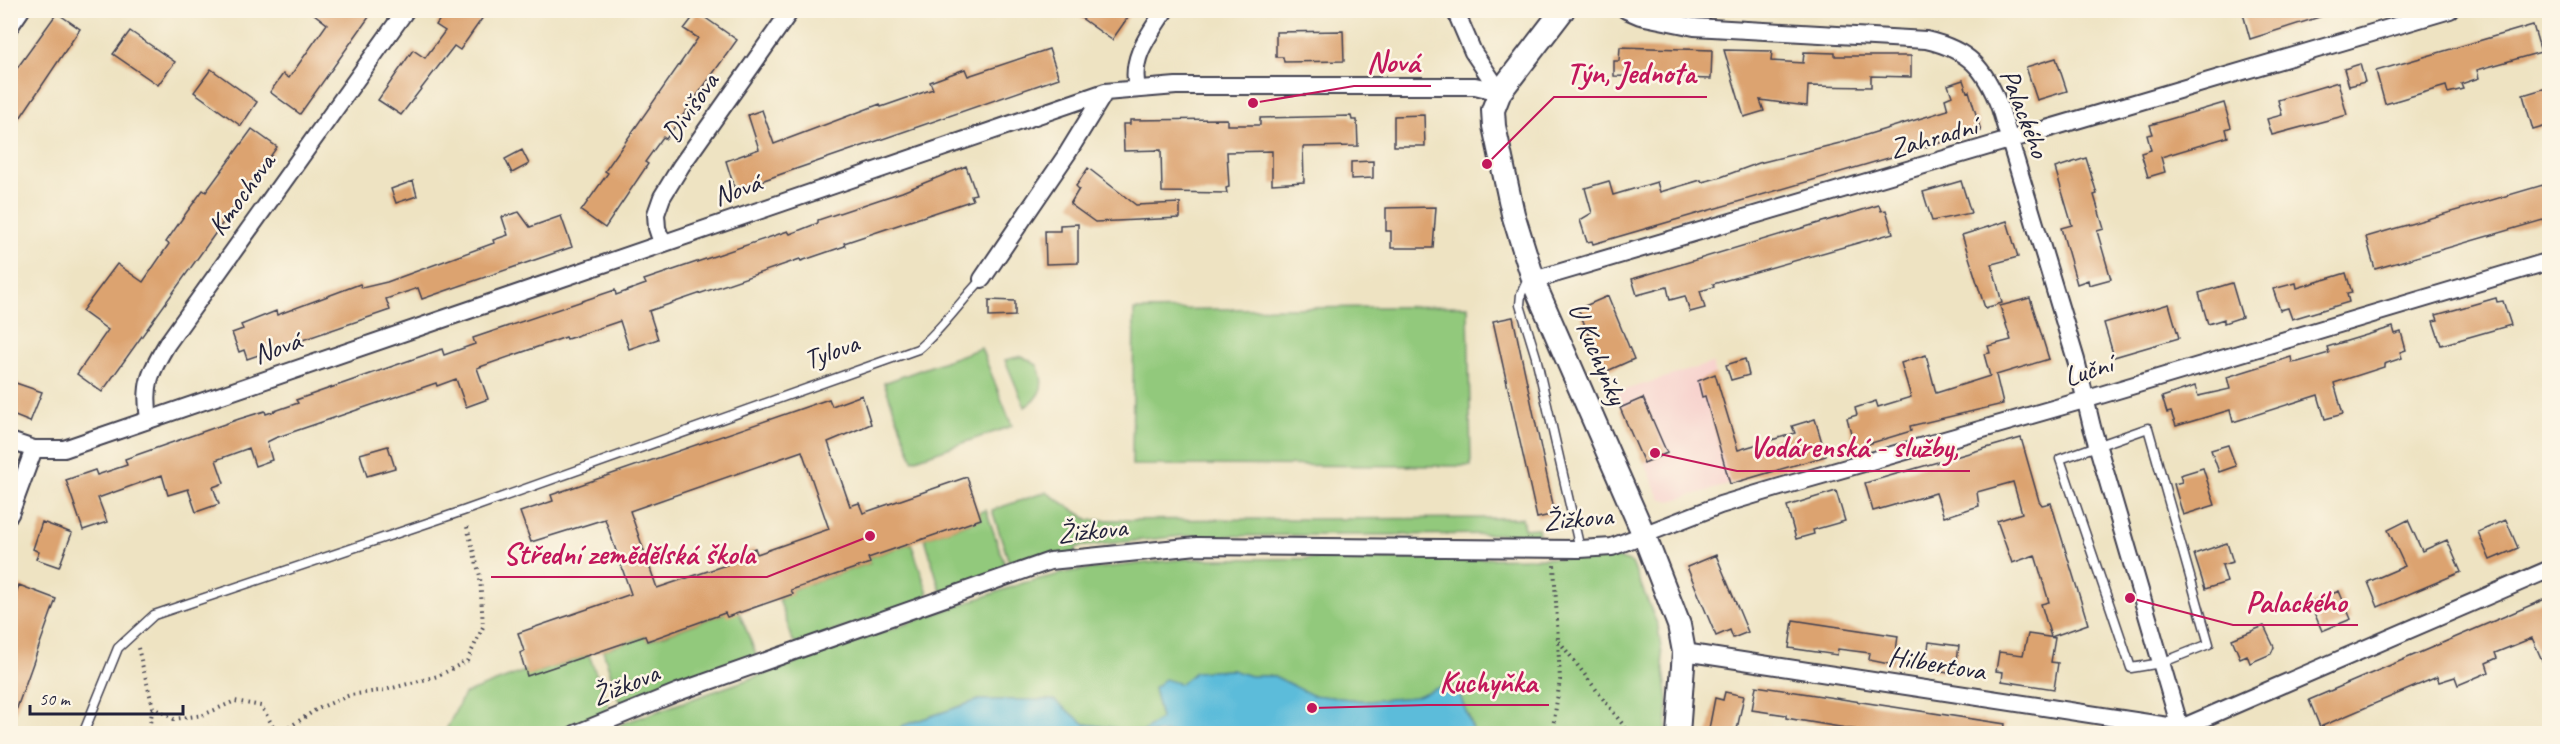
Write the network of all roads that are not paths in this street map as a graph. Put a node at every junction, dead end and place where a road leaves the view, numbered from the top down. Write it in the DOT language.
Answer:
graph roads {
  1 [pos="21,10"];
  2 [pos="406,10"];
  3 [pos="791,10"];
  4 [pos="1165,10"];
  5 [pos="1455,10"];
  6 [pos="1563,10"];
  7 [pos="1626,10"];
  8 [pos="2450,10"];
  9 [pos="10,26"];
  10 [pos="1137,88"];
  11 [pos="1105,92"];
  12 [pos="1500,92"];
  13 [pos="2010,142"];
  14 [pos="662,243"];
  15 [pos="2550,261"];
  16 [pos="1533,277"];
  17 [pos="982,279"];
  18 [pos="2084,400"];
  19 [pos="149,419"];
  20 [pos="10,441"];
  21 [pos="2098,447"];
  22 [pos="34,449"];
  23 [pos="10,514"];
  24 [pos="1644,535"];
  25 [pos="1580,549"];
  26 [pos="2550,569"];
  27 [pos="1684,652"];
  28 [pos="2161,663"];
  29 [pos="2181,731"];
  30 [pos="83,734"];
  31 [pos="575,734"];
  32 [pos="1678,734"];
  1 -- 9 [label="street"];
  2 -- 19 [label="street, Kmochova"];
  3 -- 14 [label="street, Divišova"];
  4 -- 10 [label="street"];
  5 -- 12 [label="street"];
  6 -- 12 [label="street, U Kuchyňky"];
  7 -- 13 [label="street, Palackého"];
  8 -- 13 [label="street, Zahradní"];
  10 -- 11 [label="street, Nová"];
  10 -- 12 [label="street, Nová"];
  11 -- 14 [label="street, Nová"];
  11 -- 17 [label="street, Tylova"];
  12 -- 16 [label="street, U Kuchyňky"];
  13 -- 16 [label="street, Zahradní"];
  13 -- 18 [label="street, Palackého"];
  14 -- 19 [label="street, Nová"];
  15 -- 18 [label="street, Luční"];
  16 -- 24 [label="street, U Kuchyňky"];
  16 -- 25 [label="lane"];
  17 -- 30 [label="lane, Tylova"];
  18 -- 21 [label="street, Palackého"];
  18 -- 24 [label="street, Luční"];
  19 -- 22 [label="street, Nová"];
  20 -- 22 [label="street, Nová"];
  21 -- 28 [label="street, Palackého"];
  21 -- 28 [label="lane"];
  21 -- 28 [label="lane"];
  22 -- 23 [label="street"];
  24 -- 25 [label="street, Žižkova"];
  24 -- 27 [label="street, U Kuchyňky"];
  25 -- 31 [label="street, Žižkova"];
  26 -- 29 [label="street"];
  27 -- 29 [label="street, Hilbertova"];
  27 -- 32 [label="street, U Kuchyňky"];
  28 -- 29 [label="street, Palackého"];
}
